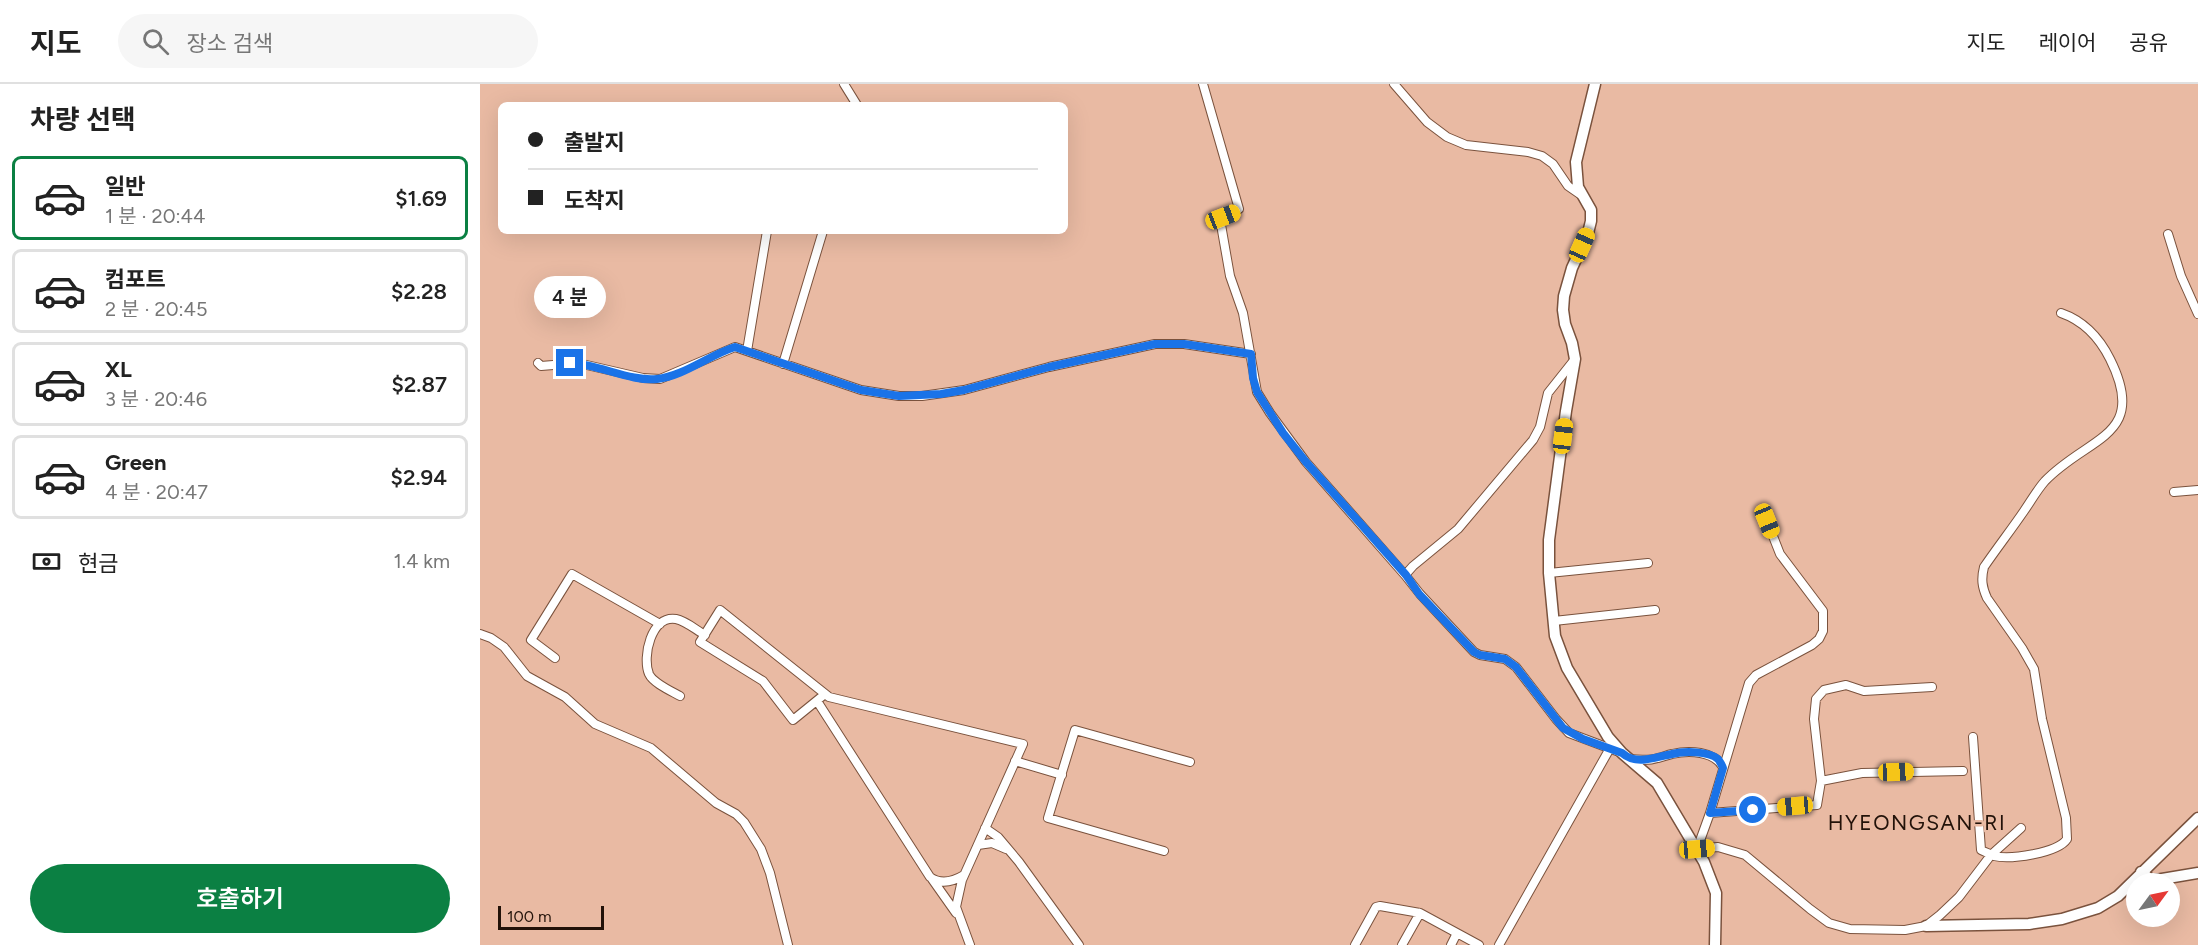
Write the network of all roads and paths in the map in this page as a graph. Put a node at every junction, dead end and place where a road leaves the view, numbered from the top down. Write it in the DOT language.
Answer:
graph roads {
  1 [pos="844,84"];
  2 [pos="1203,84"];
  3 [pos="1394,84"];
  4 [pos="1595,84"];
  5 [pos="855,102"];
  6 [pos="1583,196"];
  7 [pos="766,234"];
  8 [pos="822,234"];
  9 [pos="2168,234"];
  10 [pos="2061,313"];
  11 [pos="2198,314"];
  12 [pos="747,351"];
  13 [pos="1251,354"];
  14 [pos="1575,359"];
  15 [pos="538,363"];
  16 [pos="783,364"];
  17 [pos="2198,490"];
  18 [pos="2174,492"];
  19 [pos="1767,521"];
  20 [pos="1648,563"];
  21 [pos="1549,573"];
  22 [pos="1406,575"];
  23 [pos="1655,610"];
  24 [pos="1554,621"];
  25 [pos="660,624"];
  26 [pos="480,634"];
  27 [pos="705,635"];
  28 [pos="555,658"];
  29 [pos="1932,687"];
  30 [pos="825,694"];
  31 [pos="680,696"];
  32 [pos="817,701"];
  33 [pos="1973,737"];
  34 [pos="1609,750"];
  35 [pos="1625,756"];
  36 [pos="1015,761"];
  37 [pos="1190,762"];
  38 [pos="1723,768"];
  39 [pos="1963,771"];
  40 [pos="1062,775"];
  41 [pos="1821,781"];
  42 [pos="1710,813"];
  43 [pos="2198,818"];
  44 [pos="985,828"];
  45 [pos="2021,828"];
  46 [pos="978,845"];
  47 [pos="1006,849"];
  48 [pos="1697,849"];
  49 [pos="1164,851"];
  50 [pos="1991,855"];
  51 [pos="2141,872"];
  52 [pos="2198,873"];
  53 [pos="965,874"];
  54 [pos="930,877"];
  55 [pos="1420,913"];
  56 [pos="959,917"];
  57 [pos="1926,926"];
  58 [pos="1457,933"];
  59 [pos="788,945"];
  60 [pos="970,945"];
  61 [pos="1079,945"];
  62 [pos="1355,945"];
  63 [pos="1402,945"];
  64 [pos="1451,945"];
  65 [pos="1479,945"];
  66 [pos="1499,945"];
  67 [pos="1715,945"];
  1 -- 5 [label="street"];
  2 -- 13 [label="street"];
  3 -- 6 [label="street"];
  4 -- 6 [label="main road"];
  6 -- 14 [label="main road"];
  7 -- 12 [label="street"];
  8 -- 16 [label="street"];
  9 -- 11 [label="street"];
  10 -- 50 [label="street"];
  12 -- 15 [label="street"];
  12 -- 16 [label="street"];
  13 -- 16 [label="street"];
  13 -- 22 [label="street"];
  14 -- 21 [label="main road"];
  14 -- 22 [label="street"];
  17 -- 18 [label="street"];
  19 -- 38 [label="street"];
  20 -- 21 [label="street"];
  21 -- 24 [label="main road"];
  22 -- 34 [label="street"];
  23 -- 24 [label="street"];
  24 -- 35 [label="main road"];
  25 -- 27 [label="street"];
  25 -- 28 [label="street"];
  25 -- 31 [label="street"];
  26 -- 59 [label="street"];
  27 -- 30 [label="street"];
  27 -- 32 [label="street"];
  29 -- 41 [label="street"];
  30 -- 32 [label="street"];
  30 -- 36 [label="street"];
  32 -- 54 [label="street"];
  33 -- 50 [label="street"];
  34 -- 35 [label="street"];
  34 -- 66 [label="street"];
  35 -- 38 [label="street"];
  35 -- 48 [label="main road"];
  36 -- 40 [label="street"];
  36 -- 44 [label="street"];
  37 -- 40 [label="street"];
  38 -- 42 [label="street"];
  39 -- 41 [label="street"];
  40 -- 49 [label="street"];
  41 -- 42 [label="street"];
  42 -- 48 [label="street"];
  43 -- 51 [label="main road"];
  44 -- 46 [label="street"];
  44 -- 47 [label="street"];
  45 -- 50 [label="street"];
  46 -- 47 [label="street"];
  46 -- 53 [label="street"];
  47 -- 61 [label="street"];
  48 -- 57 [label="street"];
  48 -- 67 [label="main road"];
  50 -- 57 [label="street"];
  51 -- 52 [label="main road"];
  51 -- 57 [label="main road"];
  53 -- 54 [label="street"];
  53 -- 56 [label="street"];
  54 -- 56 [label="street"];
  55 -- 58 [label="street"];
  55 -- 62 [label="street"];
  55 -- 63 [label="street"];
  56 -- 60 [label="street"];
  58 -- 64 [label="street"];
  58 -- 65 [label="street"];
}
